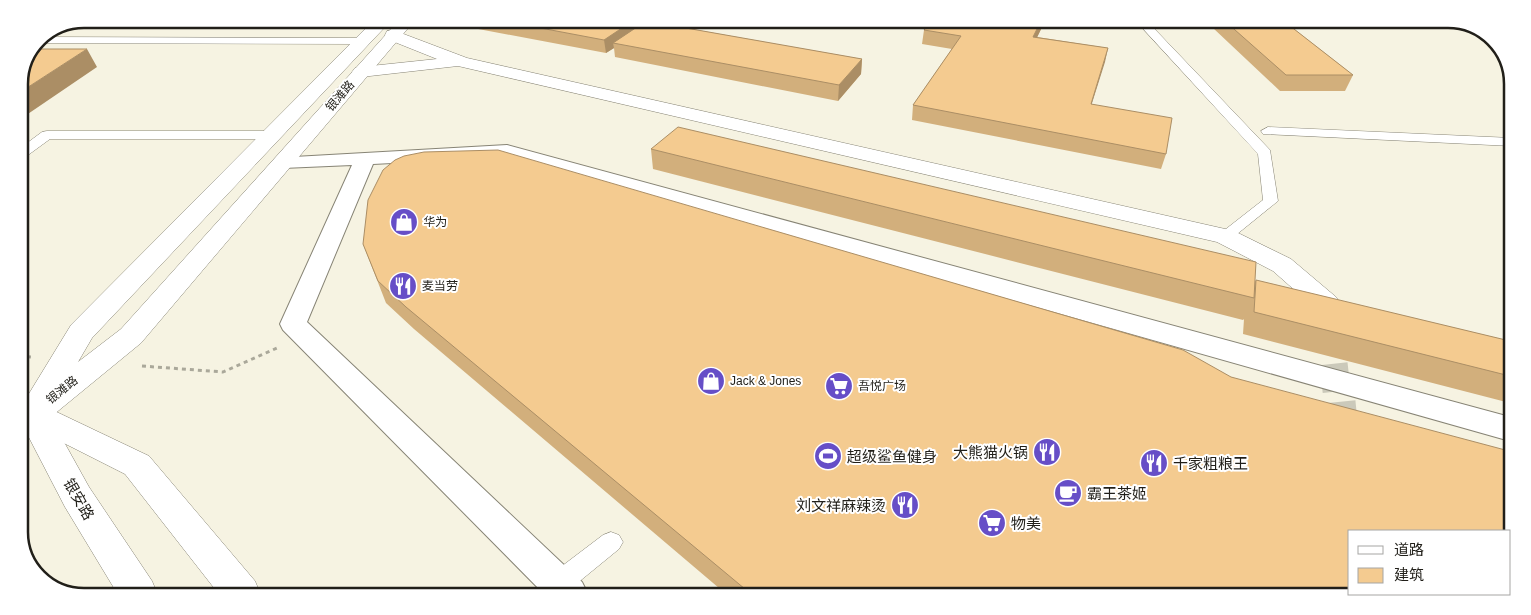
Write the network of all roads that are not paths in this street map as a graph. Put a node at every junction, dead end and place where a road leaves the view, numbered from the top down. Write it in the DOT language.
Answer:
graph roads {
  1 [pos="388,28"];
  2 [pos="392,28"];
  3 [pos="400,28"];
  4 [pos="1147,28"];
  5 [pos="49,40"];
  6 [pos="364,41"];
  7 [pos="462,62"];
  8 [pos="361,72"];
  9 [pos="1268,131"];
  10 [pos="273,135"];
  11 [pos="1503,142"];
  12 [pos="28,149"];
  13 [pos="365,158"];
  14 [pos="283,162"];
  15 [pos="1225,236"];
  16 [pos="1326,303"];
  17 [pos="28,409"];
  18 [pos="28,413"];
  19 [pos="28,420"];
  20 [pos="28,426"];
  21 [pos="1504,427"];
  22 [pos="611,542"];
  23 [pos="135,588"];
  24 [pos="236,588"];
  25 [pos="555,588"];
  26 [pos="561,588"];
  1 -- 6 [label="street, 银滩路"];
  2 -- 8 [label="street, 银滩路"];
  3 -- 7 [label="street"];
  4 -- 15 [label="lane"];
  5 -- 6 [label="lane"];
  6 -- 10 [label="street, 银滩路"];
  7 -- 8 [label="street"];
  7 -- 15 [label="street"];
  8 -- 14 [label="street, 银滩路"];
  9 -- 11 [label="lane"];
  10 -- 12 [label="lane"];
  10 -- 17 [label="street, 银滩路"];
  13 -- 14 [label="street"];
  13 -- 21 [label="street"];
  13 -- 25 [label="street"];
  14 -- 18 [label="street, 银滩路"];
  15 -- 16 [label="street"];
  19 -- 24 [label="street"];
  20 -- 23 [label="street, 银安路"];
  22 -- 26 [label="lane"];
}
